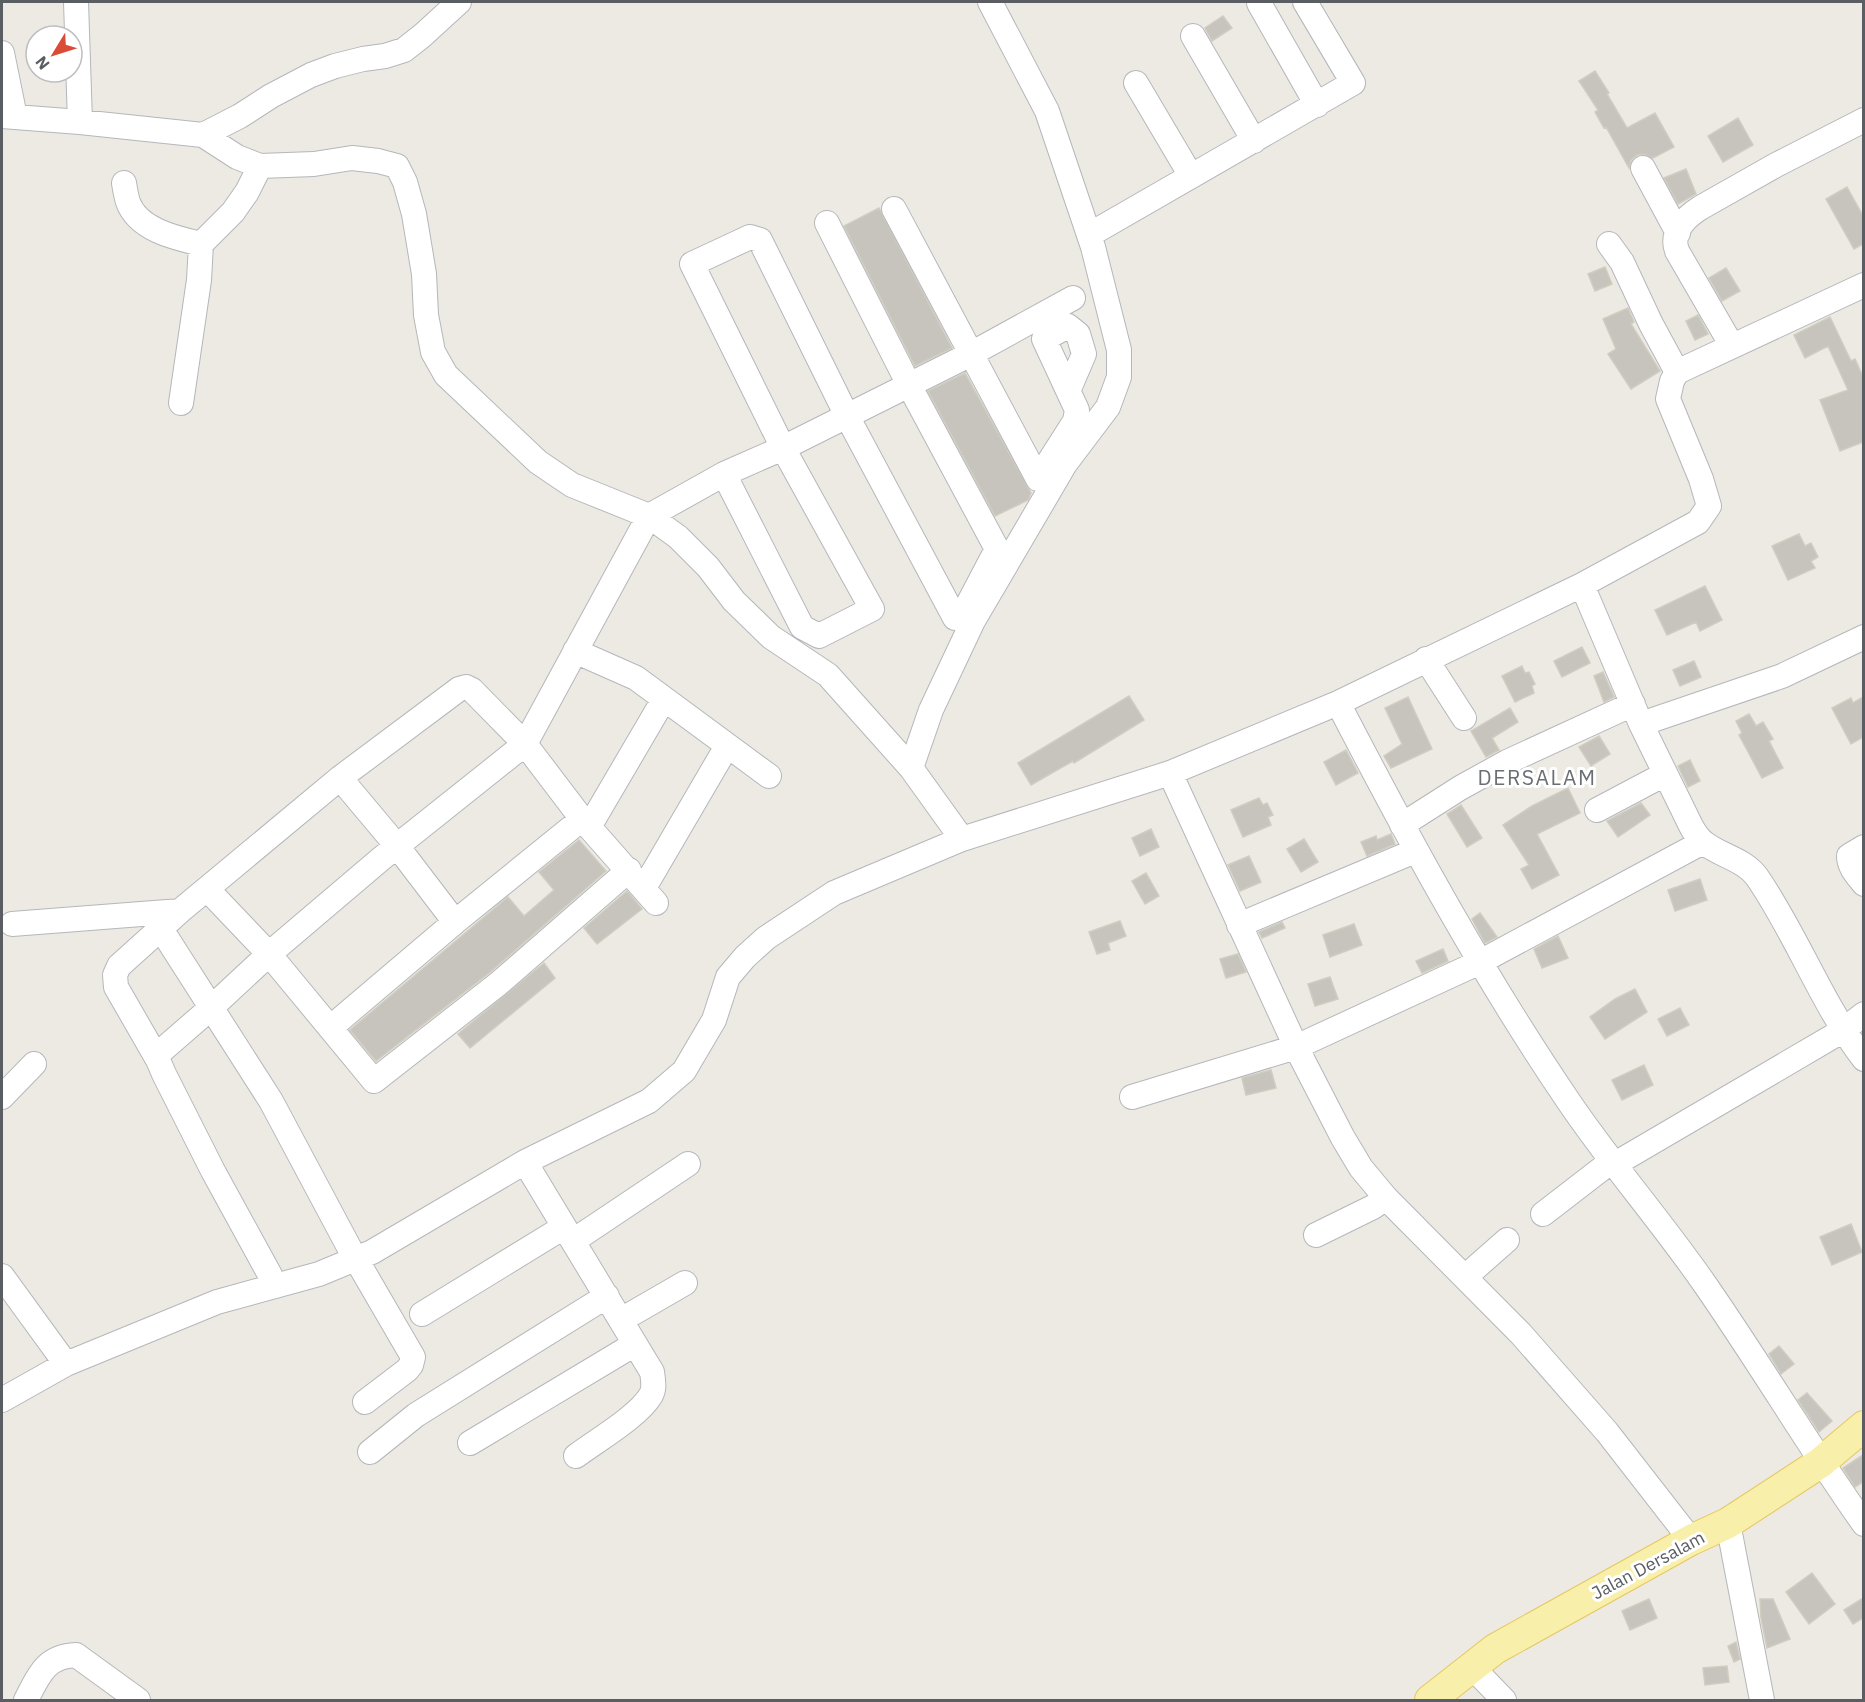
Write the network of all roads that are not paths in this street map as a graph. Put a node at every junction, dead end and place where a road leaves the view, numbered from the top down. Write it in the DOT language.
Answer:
graph roads {
  1 [pos="79,2"];
  2 [pos="459,2"];
  3 [pos="990,2"];
  4 [pos="1305,2"];
  5 [pos="1259,3"];
  6 [pos="1193,36"];
  7 [pos="2,53"];
  8 [pos="1136,82"];
  9 [pos="1317,105"];
  10 [pos="8,117"];
  11 [pos="1863,120"];
  12 [pos="80,122"];
  13 [pos="203,135"];
  14 [pos="1254,141"];
  15 [pos="260,166"];
  16 [pos="1643,168"];
  17 [pos="1191,177"];
  18 [pos="124,183"];
  19 [pos="894,208"];
  20 [pos="827,223"];
  21 [pos="1678,233"];
  22 [pos="1089,235"];
  23 [pos="201,244"];
  24 [pos="1609,244"];
  25 [pos="1863,285"];
  26 [pos="1073,298"];
  27 [pos="1732,346"];
  28 [pos="971,354"];
  29 [pos="1677,372"];
  30 [pos="909,385"];
  31 [pos="1069,389"];
  32 [pos="181,404"];
  33 [pos="847,416"];
  34 [pos="783,448"];
  35 [pos="724,474"];
  36 [pos="1038,479"];
  37 [pos="649,516"];
  38 [pos="998,549"];
  39 [pos="1582,585"];
  40 [pos="1863,638"];
  41 [pos="576,651"];
  42 [pos="1426,660"];
  43 [pos="664,699"];
  44 [pos="1338,703"];
  45 [pos="1637,714"];
  46 [pos="1464,718"];
  47 [pos="525,744"];
  48 [pos="727,746"];
  49 [pos="911,768"];
  50 [pos="1170,773"];
  51 [pos="1665,774"];
  52 [pos="769,776"];
  53 [pos="340,778"];
  54 [pos="1596,810"];
  55 [pos="586,823"];
  56 [pos="1402,825"];
  57 [pos="962,838"];
  58 [pos="1703,842"];
  59 [pos="397,846"];
  60 [pos="1863,847"];
  61 [pos="1415,851"];
  62 [pos="1863,884"];
  63 [pos="643,887"];
  64 [pos="207,889"];
  65 [pos="180,911"];
  66 [pos="455,922"];
  67 [pos="12,924"];
  68 [pos="1239,925"];
  69 [pos="161,929"];
  70 [pos="269,954"];
  71 [pos="1480,962"];
  72 [pos="212,1007"];
  73 [pos="1863,1014"];
  74 [pos="330,1028"];
  75 [pos="1842,1031"];
  76 [pos="1296,1047"];
  77 [pos="1863,1059"];
  78 [pos="158,1060"];
  79 [pos="34,1064"];
  80 [pos="2,1097"];
  81 [pos="1132,1097"];
  82 [pos="525,1162"];
  83 [pos="1614,1162"];
  84 [pos="688,1164"];
  85 [pos="1386,1198"];
  86 [pos="1543,1214"];
  87 [pos="568,1234"];
  88 [pos="1316,1235"];
  89 [pos="1507,1240"];
  90 [pos="354,1255"];
  91 [pos="270,1275"];
  92 [pos="2,1276"];
  93 [pos="1465,1277"];
  94 [pos="685,1283"];
  95 [pos="607,1296"];
  96 [pos="422,1314"];
  97 [pos="621,1320"];
  98 [pos="634,1344"];
  99 [pos="66,1365"];
  100 [pos="2,1400"];
  101 [pos="365,1402"];
  102 [pos="1863,1426"];
  103 [pos="470,1443"];
  104 [pos="370,1452"];
  105 [pos="576,1456"];
  106 [pos="1820,1463"];
  107 [pos="1728,1523"];
  108 [pos="1863,1524"];
  109 [pos="1691,1540"];
  110 [pos="1472,1667"];
  111 [pos="26,1701"];
  112 [pos="138,1701"];
  113 [pos="1430,1701"];
  114 [pos="1504,1701"];
  115 [pos="1762,1701"];
  1 -- 12 [label="street"];
  2 -- 13 [label="street"];
  3 -- 22 [label="street"];
  4 -- 9 [label="street"];
  5 -- 9 [label="street"];
  6 -- 14 [label="street"];
  7 -- 10 [label="street"];
  8 -- 17 [label="street"];
  9 -- 14 [label="street"];
  10 -- 12 [label="street"];
  11 -- 21 [label="street"];
  12 -- 13 [label="street"];
  13 -- 15 [label="street"];
  14 -- 17 [label="street"];
  15 -- 23 [label="street"];
  15 -- 37 [label="street"];
  16 -- 21 [label="street"];
  17 -- 22 [label="street"];
  18 -- 23 [label="street"];
  19 -- 28 [label="street"];
  20 -- 30 [label="street"];
  21 -- 27 [label="street"];
  22 -- 49 [label="street"];
  23 -- 32 [label="street"];
  24 -- 29 [label="street"];
  25 -- 27 [label="street"];
  26 -- 28 [label="street"];
  27 -- 29 [label="street"];
  28 -- 30 [label="street"];
  28 -- 36 [label="street"];
  29 -- 39 [label="street"];
  30 -- 33 [label="street"];
  30 -- 38 [label="street"];
  31 -- 36 [label="street"];
  33 -- 34 [label="street"];
  33 -- 34 [label="street"];
  33 -- 38 [label="street"];
  34 -- 35 [label="street"];
  34 -- 35 [label="street"];
  35 -- 37 [label="street"];
  36 -- 38 [label="street"];
  37 -- 41 [label="street"];
  37 -- 49 [label="street"];
  39 -- 42 [label="street"];
  39 -- 45 [label="street"];
  40 -- 45 [label="street"];
  41 -- 43 [label="street"];
  41 -- 47 [label="street"];
  42 -- 44 [label="street"];
  42 -- 46 [label="street"];
  43 -- 48 [label="street"];
  43 -- 55 [label="street"];
  44 -- 50 [label="street"];
  44 -- 56 [label="street"];
  45 -- 51 [label="street"];
  45 -- 56 [label="street"];
  47 -- 53 [label="street"];
  47 -- 55 [label="street"];
  47 -- 59 [label="street"];
  48 -- 52 [label="street"];
  48 -- 63 [label="street"];
  49 -- 57 [label="street"];
  50 -- 57 [label="street"];
  50 -- 68 [label="street"];
  51 -- 54 [label="street"];
  51 -- 58 [label="street"];
  53 -- 59 [label="street"];
  53 -- 64 [label="street"];
  55 -- 63 [label="street"];
  55 -- 66 [label="street"];
  56 -- 61 [label="street"];
  57 -- 82 [label="street"];
  58 -- 71 [label="street"];
  58 -- 75 [label="street"];
  59 -- 66 [label="street"];
  59 -- 70 [label="street"];
  60 -- 62 [label="street"];
  61 -- 68 [label="street"];
  61 -- 71 [label="street"];
  63 -- 74 [label="street"];
  64 -- 65 [label="street"];
  64 -- 70 [label="street"];
  65 -- 67 [label="street"];
  65 -- 69 [label="street"];
  66 -- 74 [label="street"];
  68 -- 76 [label="street"];
  69 -- 72 [label="street"];
  69 -- 78 [label="street"];
  70 -- 72 [label="street"];
  70 -- 74 [label="street"];
  71 -- 76 [label="street"];
  71 -- 83 [label="street"];
  72 -- 78 [label="street"];
  72 -- 90 [label="street"];
  73 -- 75 [label="street"];
  75 -- 77 [label="street"];
  75 -- 83 [label="street"];
  76 -- 81 [label="street"];
  76 -- 85 [label="street"];
  78 -- 91 [label="street"];
  79 -- 80 [label="street"];
  82 -- 87 [label="street"];
  82 -- 90 [label="street"];
  83 -- 86 [label="street"];
  83 -- 106 [label="street"];
  84 -- 87 [label="street"];
  85 -- 88 [label="street"];
  85 -- 93 [label="street"];
  87 -- 95 [label="street"];
  87 -- 96 [label="street"];
  89 -- 93 [label="street"];
  90 -- 99 [label="street"];
  90 -- 101 [label="street"];
  92 -- 99 [label="street"];
  93 -- 109 [label="street"];
  94 -- 97 [label="street"];
  95 -- 97 [label="street"];
  95 -- 104 [label="street"];
  97 -- 98 [label="street"];
  98 -- 103 [label="street"];
  98 -- 105 [label="street"];
  99 -- 100 [label="street"];
  102 -- 106 [label="main road, Jalan Dersalam"];
  106 -- 107 [label="main road, Jalan Dersalam"];
  106 -- 108 [label="street"];
  107 -- 109 [label="main road, Jalan Dersalam"];
  107 -- 115 [label="street"];
  109 -- 110 [label="main road, Jalan Dersalam"];
  110 -- 113 [label="main road, Jalan Dersalam"];
  110 -- 114 [label="street"];
  111 -- 112 [label="street"];
}
